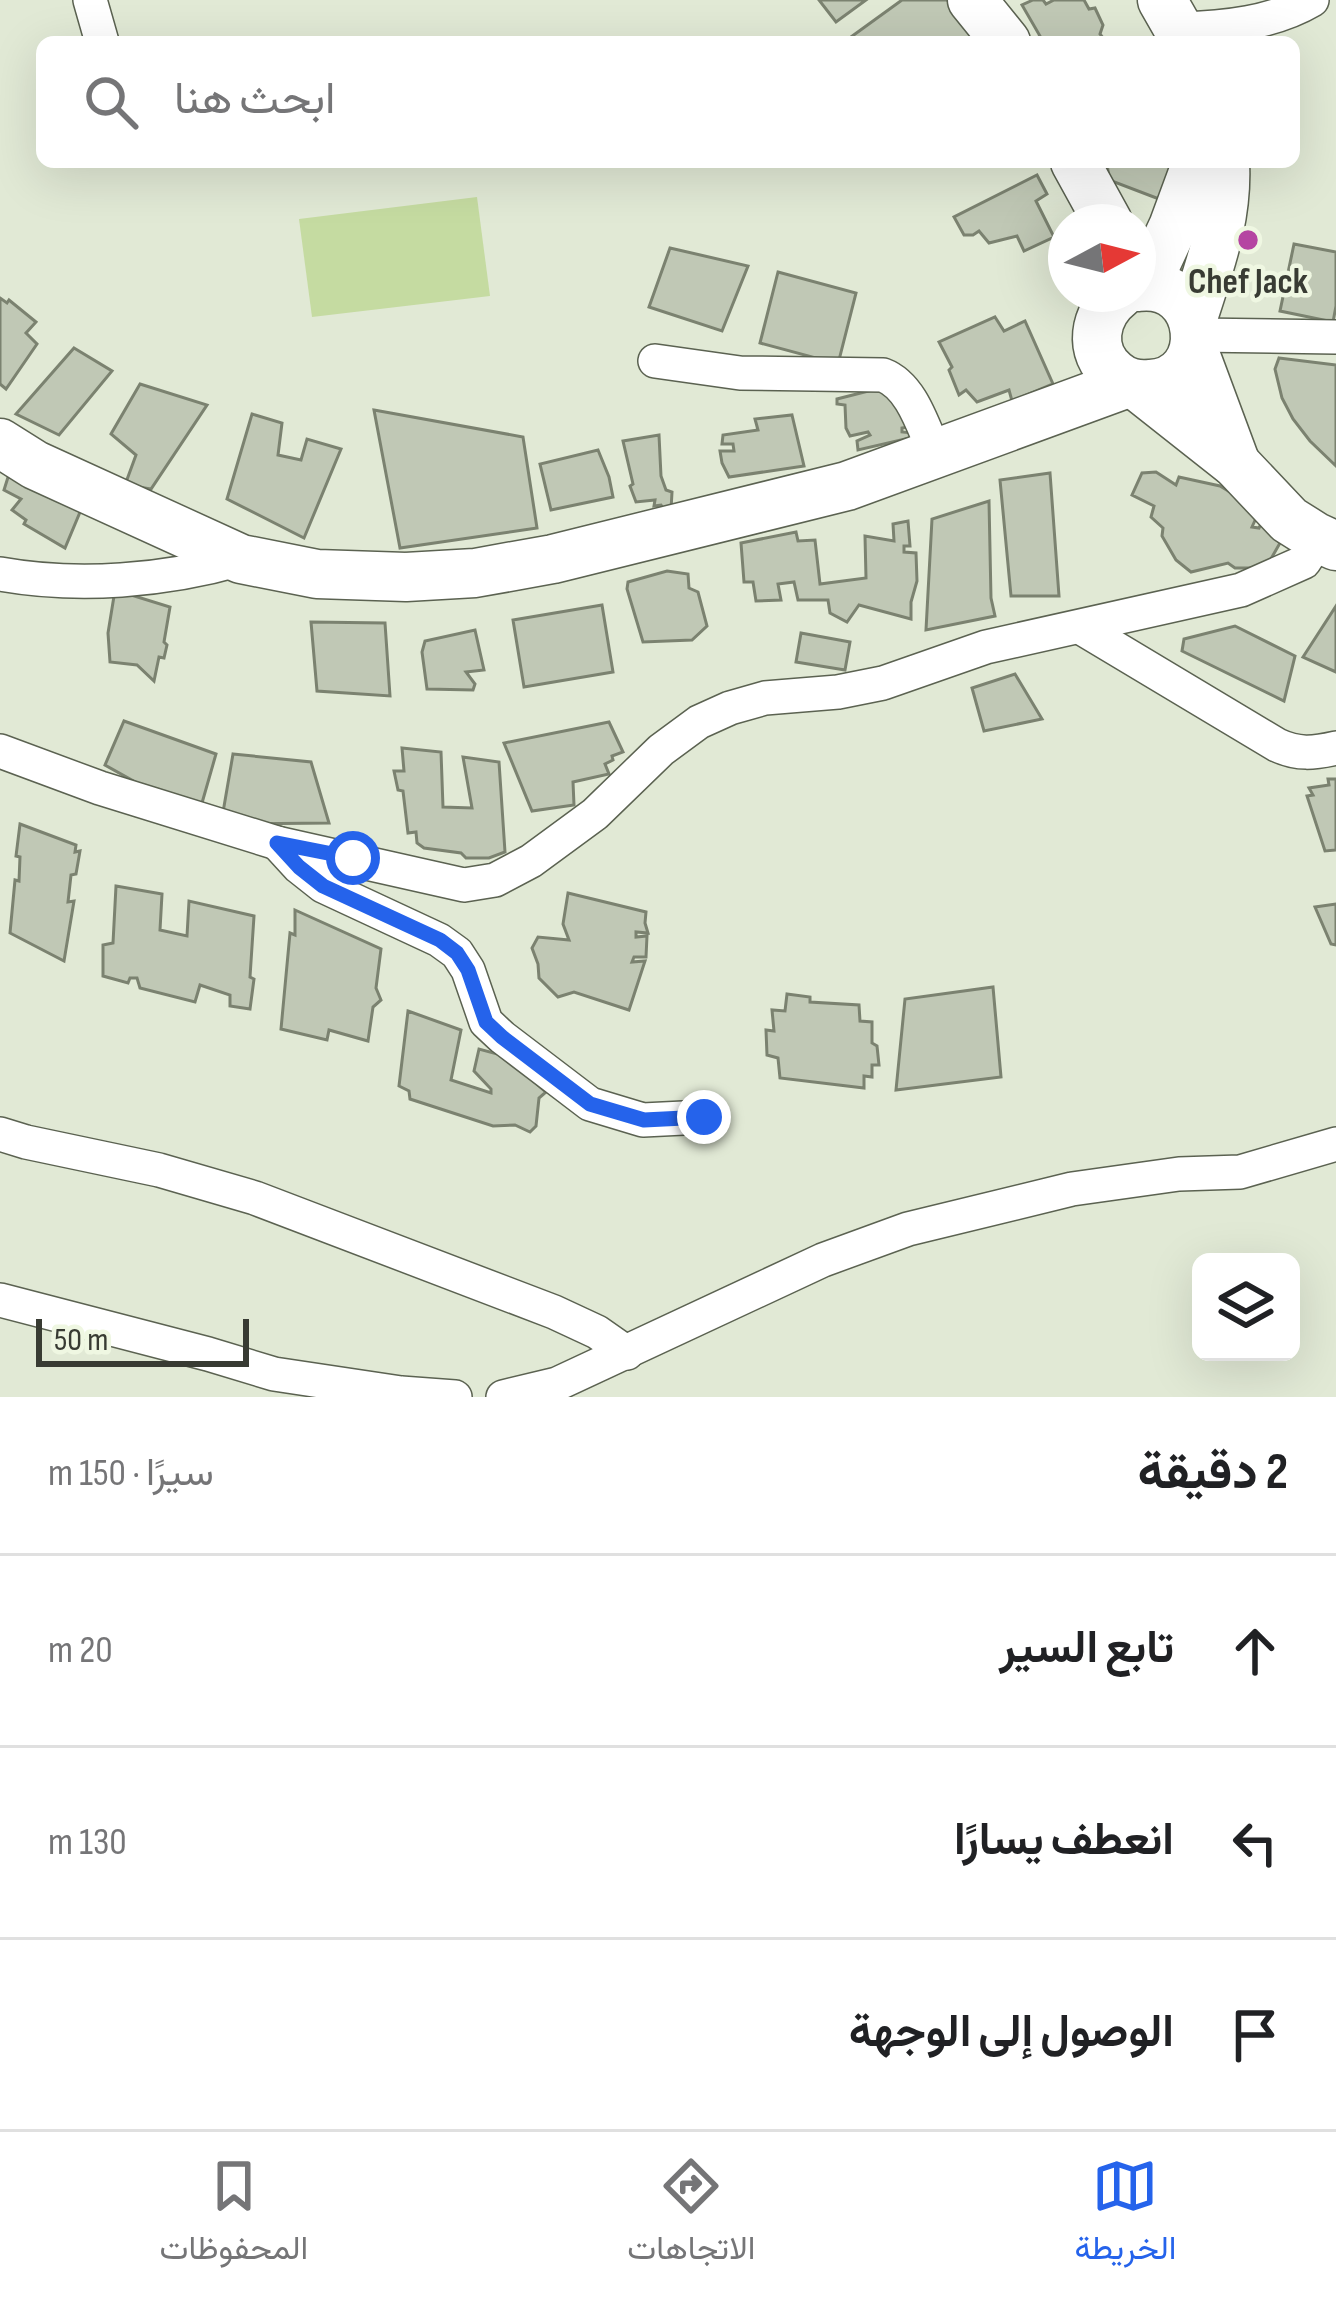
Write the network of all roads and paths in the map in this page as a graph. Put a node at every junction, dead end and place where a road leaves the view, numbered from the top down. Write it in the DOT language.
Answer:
graph roads {
  1 [pos="90,0"];
  2 [pos="972,0"];
  3 [pos="1312,0"];
  4 [pos="1175,24"];
  5 [pos="100,36"];
  6 [pos="1001,36"];
  7 [pos="1075,168"];
  8 [pos="1077,168"];
  9 [pos="1195,168"];
  10 [pos="1225,168"];
  11 [pos="1080,204"];
  12 [pos="1098,204"];
  13 [pos="1124,316"];
  14 [pos="1194,335"];
  15 [pos="1336,337"];
  16 [pos="655,362"];
  17 [pos="0,443"];
  18 [pos="935,453"];
  19 [pos="1236,464"];
  20 [pos="1326,542"];
  21 [pos="241,559"];
  22 [pos="0,574"];
  23 [pos="1081,627"];
  24 [pos="1336,748"];
  25 [pos="0,751"];
  26 [pos="277,843"];
  27 [pos="704,1117"];
  28 [pos="0,1134"];
  29 [pos="1336,1144"];
  30 [pos="0,1300"];
  31 [pos="627,1353"];
  32 [pos="455,1397"];
  33 [pos="502,1397"];
  1 -- 5 [label="street"];
  2 -- 6 [label="street"];
  3 -- 4 [label="street"];
  7 -- 11 [label="street"];
  8 -- 12 [label="street"];
  9 -- 13 [label="street"];
  10 -- 14 [label="street"];
  13 -- 14 [label="street"];
  13 -- 14 [label="street"];
  13 -- 18 [label="street"];
  13 -- 19 [label="street"];
  14 -- 15 [label="street"];
  14 -- 19 [label="street"];
  16 -- 18 [label="street"];
  17 -- 21 [label="street"];
  18 -- 21 [label="street"];
  19 -- 20 [label="street"];
  20 -- 23 [label="street"];
  21 -- 22 [label="street"];
  23 -- 24 [label="street"];
  23 -- 26 [label="street"];
  25 -- 26 [label="street"];
  26 -- 27 [label="street"];
  28 -- 31 [label="street"];
  29 -- 31 [label="street"];
  30 -- 32 [label="street"];
  31 -- 33 [label="street"];
}
